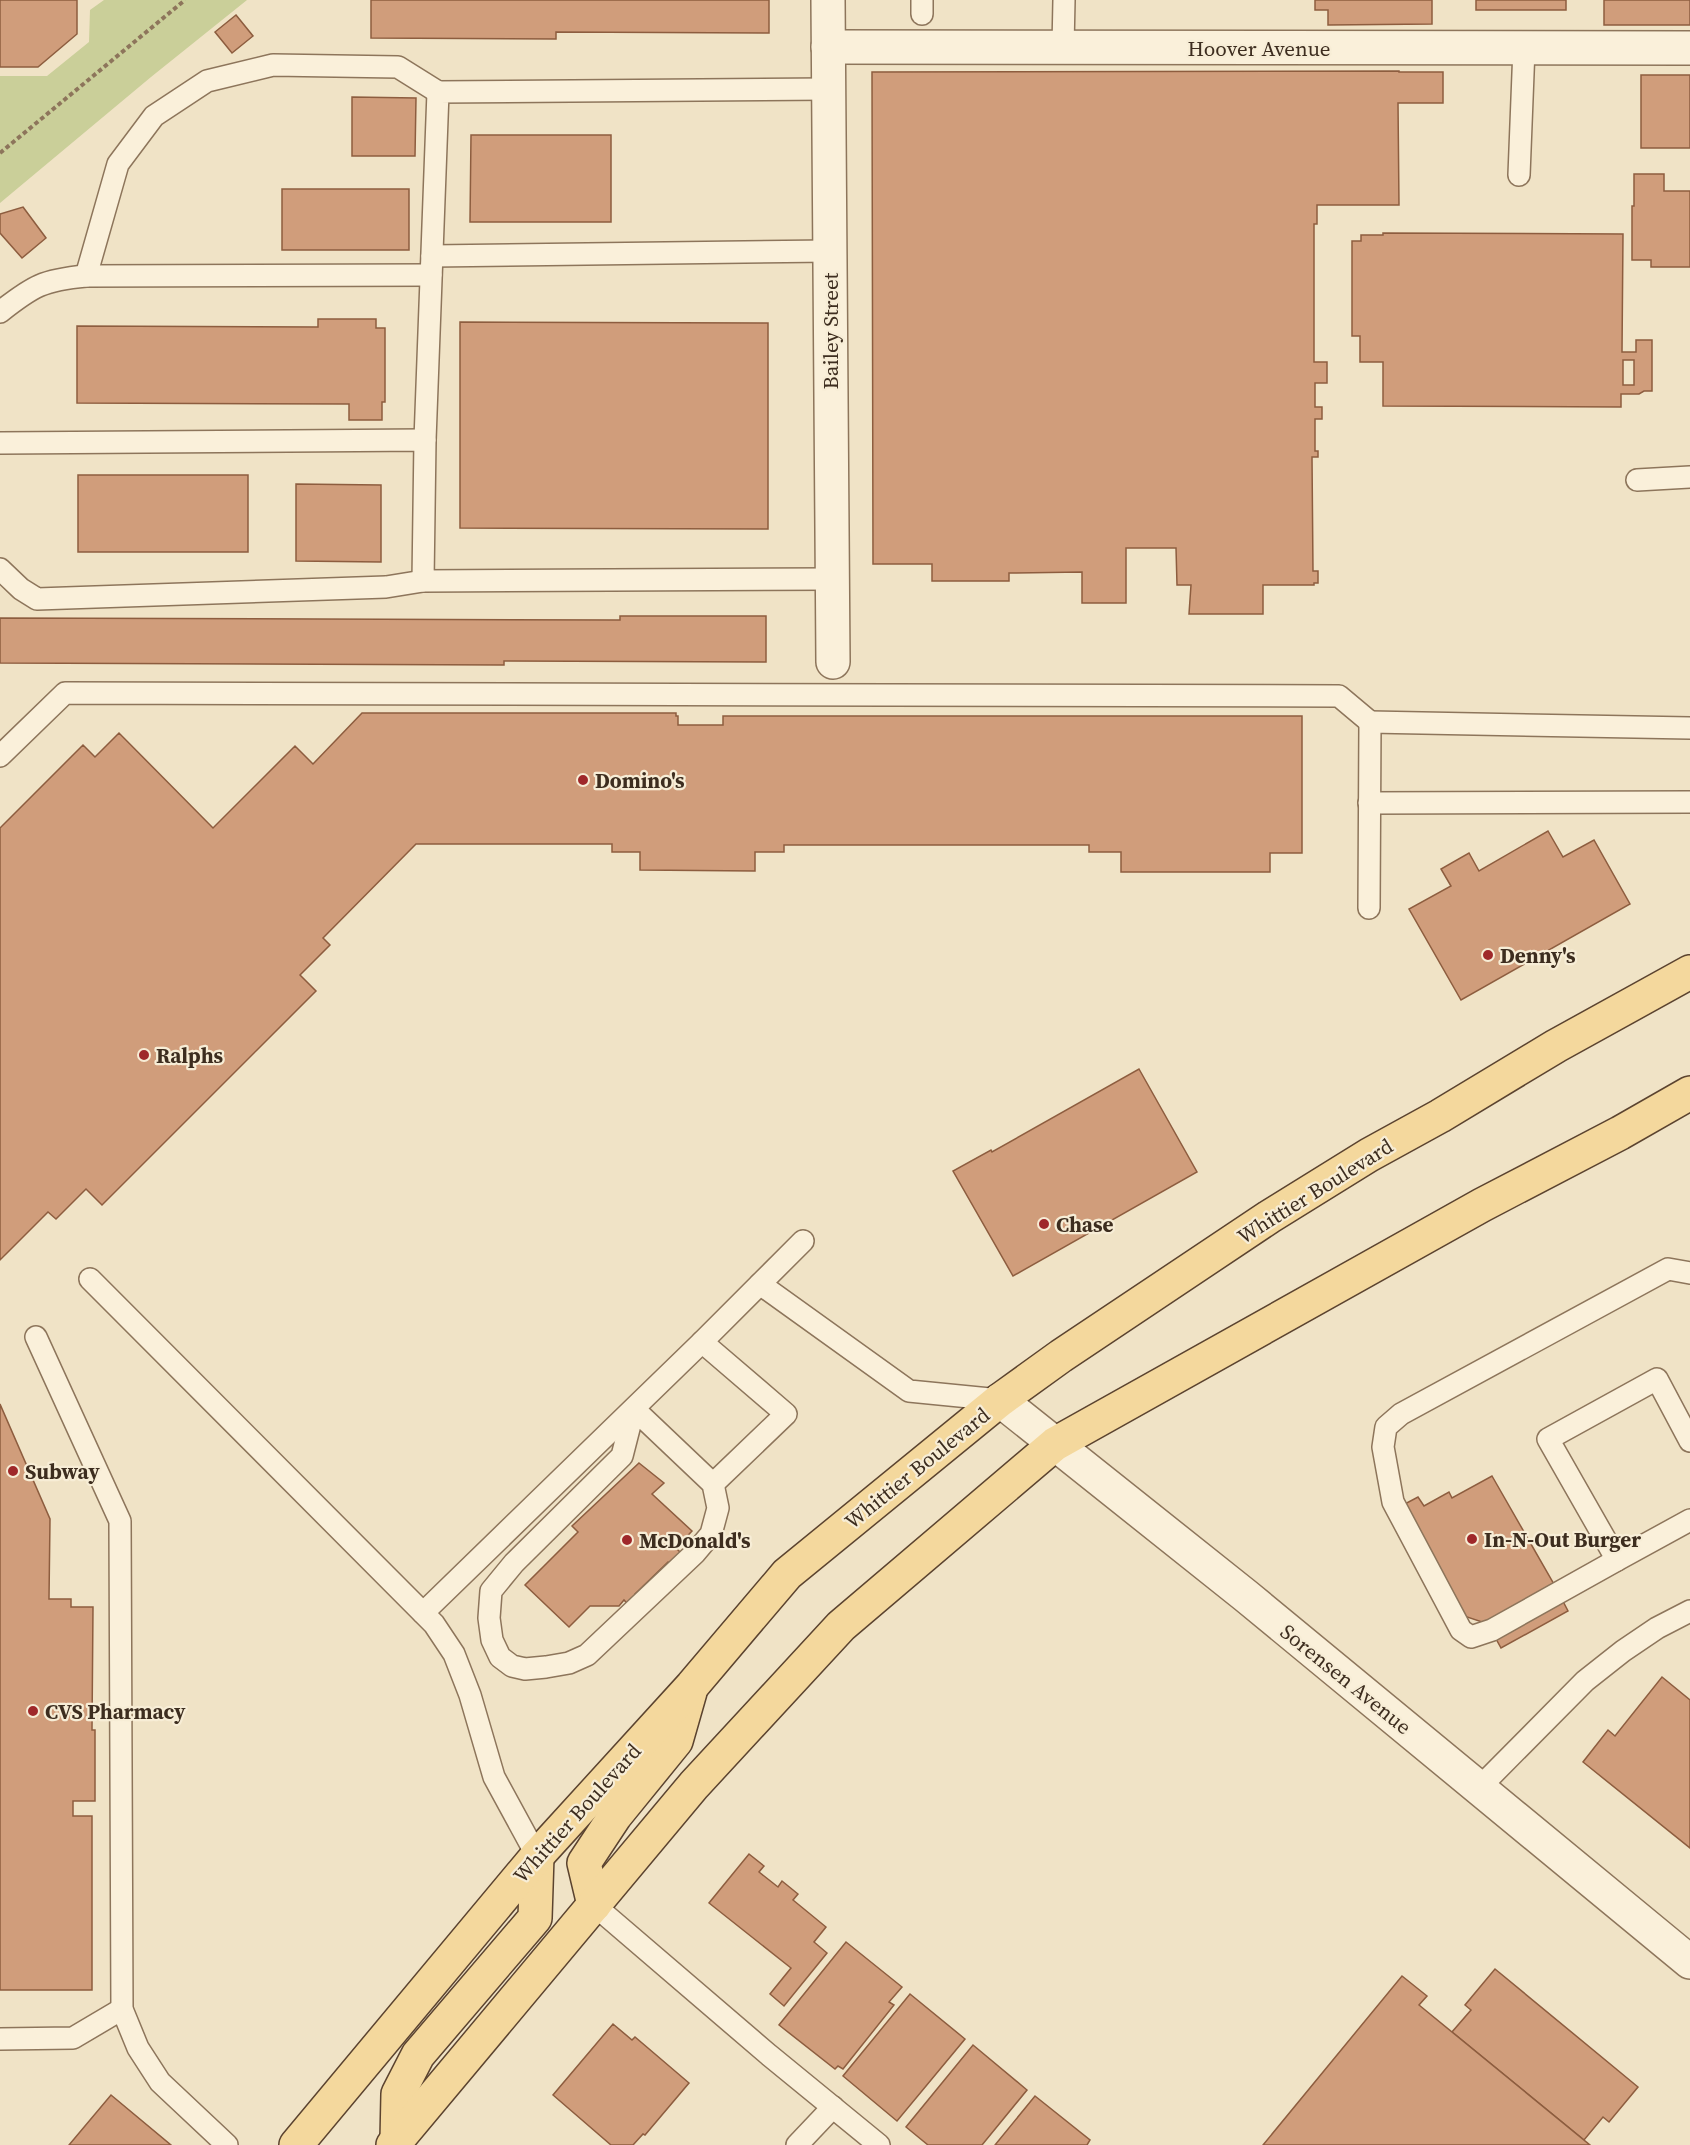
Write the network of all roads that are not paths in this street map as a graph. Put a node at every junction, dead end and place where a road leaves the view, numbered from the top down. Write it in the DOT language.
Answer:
graph roads {
  1 [pos="828,0"];
  2 [pos="1064,0"];
  3 [pos="828,47"];
  4 [pos="1063,47"];
  5 [pos="1524,48"];
  6 [pos="1690,48"];
  7 [pos="829,89"];
  8 [pos="438,92"];
  9 [pos="1519,176"];
  10 [pos="830,251"];
  11 [pos="432,266"];
  12 [pos="86,276"];
  13 [pos="0,312"];
  14 [pos="425,440"];
  15 [pos="0,443"];
  16 [pos="1690,477"];
  17 [pos="1637,480"];
  18 [pos="0,569"];
  19 [pos="832,579"];
  20 [pos="423,581"];
  21 [pos="833,662"];
  22 [pos="1370,722"];
  23 [pos="1690,728"];
  24 [pos="0,756"];
  25 [pos="1690,802"];
  26 [pos="1369,803"];
  27 [pos="1369,908"];
  28 [pos="1690,972"];
  29 [pos="1690,1093"];
  30 [pos="803,1241"];
  31 [pos="1690,1273"];
  32 [pos="90,1279"];
  33 [pos="760,1284"];
  34 [pos="36,1337"];
  35 [pos="702,1342"];
  36 [pos="1000,1400"];
  37 [pos="634,1409"];
  38 [pos="1690,1441"];
  39 [pos="1055,1444"];
  40 [pos="713,1484"];
  41 [pos="1690,1520"];
  42 [pos="1617,1560"];
  43 [pos="1690,1611"];
  44 [pos="423,1613"];
  45 [pos="692,1686"];
  46 [pos="1479,1788"];
  47 [pos="537,1856"];
  48 [pos="594,1905"];
  49 [pos="1690,1962"];
  50 [pos="122,2009"];
  51 [pos="0,2039"];
  52 [pos="833,2107"];
  53 [pos="395,2142"];
  54 [pos="227,2145"];
  55 [pos="296,2145"];
  56 [pos="797,2145"];
  57 [pos="879,2145"];
  1 -- 3 [label="street, Bailey Street"];
  2 -- 4 [label="lane"];
  3 -- 4 [label="street, Hoover Avenue"];
  3 -- 7 [label="street, Bailey Street"];
  4 -- 5 [label="street, Hoover Avenue"];
  5 -- 6 [label="street, Hoover Avenue"];
  5 -- 9 [label="lane"];
  7 -- 8 [label="lane"];
  7 -- 10 [label="street, Bailey Street"];
  8 -- 11 [label="lane"];
  8 -- 12 [label="lane"];
  10 -- 11 [label="lane"];
  10 -- 19 [label="street, Bailey Street"];
  11 -- 12 [label="lane"];
  11 -- 14 [label="lane"];
  12 -- 13 [label="lane"];
  14 -- 15 [label="lane"];
  14 -- 20 [label="lane"];
  16 -- 17 [label="lane"];
  18 -- 20 [label="lane"];
  19 -- 20 [label="lane"];
  19 -- 21 [label="street, Bailey Street"];
  22 -- 23 [label="lane"];
  22 -- 24 [label="lane"];
  22 -- 26 [label="lane"];
  25 -- 26 [label="lane"];
  26 -- 27 [label="lane"];
  28 -- 36 [label="main road, Whittier Boulevard"];
  29 -- 39 [label="main road"];
  30 -- 33 [label="lane"];
  31 -- 42 [label="lane"];
  32 -- 44 [label="lane"];
  33 -- 35 [label="lane"];
  33 -- 36 [label="lane"];
  34 -- 50 [label="lane"];
  35 -- 37 [label="lane"];
  35 -- 40 [label="lane"];
  36 -- 39 [label="street, Sorensen Avenue"];
  36 -- 45 [label="main road, Whittier Boulevard"];
  37 -- 40 [label="lane"];
  37 -- 40 [label="lane"];
  37 -- 44 [label="lane"];
  38 -- 42 [label="lane"];
  39 -- 46 [label="street, Sorensen Avenue"];
  39 -- 48 [label="main road"];
  41 -- 42 [label="lane"];
  43 -- 46 [label="lane"];
  44 -- 47 [label="lane"];
  45 -- 47 [label="main road, Whittier Boulevard"];
  45 -- 48 [label="main road"];
  46 -- 49 [label="street, Sorensen Avenue"];
  47 -- 53 [label="main road"];
  47 -- 55 [label="main road, Whittier Boulevard"];
  48 -- 52 [label="lane"];
  48 -- 53 [label="main road"];
  50 -- 51 [label="lane"];
  50 -- 54 [label="lane"];
  52 -- 56 [label="lane"];
  52 -- 57 [label="lane"];
}
